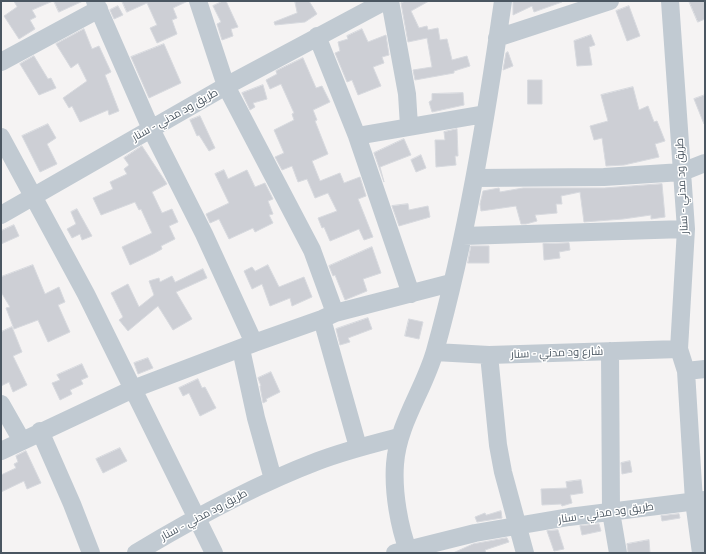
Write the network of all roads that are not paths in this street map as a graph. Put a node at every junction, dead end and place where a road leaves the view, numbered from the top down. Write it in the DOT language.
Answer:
graph roads {
  1 [pos="198,1"];
  2 [pos="385,1"];
  3 [pos="390,1"];
  4 [pos="503,1"];
  5 [pos="610,1"];
  6 [pos="670,1"];
  7 [pos="97,5"];
  8 [pos="362,7"];
  9 [pos="317,36"];
  10 [pos="497,38"];
  11 [pos="1,62"];
  12 [pos="226,86"];
  13 [pos="485,114"];
  14 [pos="409,126"];
  15 [pos="151,129"];
  16 [pos="357,136"];
  17 [pos="1,137"];
  18 [pos="705,163"];
  19 [pos="682,172"];
  20 [pos="475,178"];
  21 [pos="34,196"];
  22 [pos="1,214"];
  23 [pos="686,229"];
  24 [pos="463,236"];
  25 [pos="451,283"];
  26 [pos="411,294"];
  27 [pos="329,316"];
  28 [pos="248,346"];
  29 [pos="680,349"];
  30 [pos="610,351"];
  31 [pos="435,352"];
  32 [pos="488,355"];
  33 [pos="705,369"];
  34 [pos="686,371"];
  35 [pos="133,389"];
  36 [pos="1,404"];
  37 [pos="40,432"];
  38 [pos="399,436"];
  39 [pos="22,441"];
  40 [pos="358,447"];
  41 [pos="1,451"];
  42 [pos="273,479"];
  43 [pos="700,500"];
  44 [pos="611,512"];
  45 [pos="196,519"];
  46 [pos="518,526"];
  47 [pos="404,552"];
  48 [pos="91,553"];
  49 [pos="136,553"];
  50 [pos="214,553"];
  51 [pos="525,553"];
  52 [pos="618,553"];
  53 [pos="701,553"];
  1 -- 12 [label="street"];
  2 -- 8 [label="street, طريق ود مدني - سنار"];
  3 -- 14 [label="street"];
  4 -- 10 [label="street, طريق ود مدني - سنار"];
  5 -- 10 [label="street"];
  6 -- 19 [label="street, طريق ود مدني - سنار"];
  7 -- 11 [label="street"];
  7 -- 15 [label="street"];
  8 -- 9 [label="street, طريق ود مدني - سنار"];
  9 -- 12 [label="street, طريق ود مدني - سنار"];
  9 -- 16 [label="street"];
  10 -- 13 [label="street, طريق ود مدني - سنار"];
  12 -- 15 [label="street, طريق ود مدني - سنار"];
  12 -- 27 [label="street"];
  13 -- 14 [label="street"];
  13 -- 20 [label="street, طريق ود مدني - سنار"];
  14 -- 16 [label="street"];
  15 -- 21 [label="street, طريق ود مدني - سنار"];
  15 -- 28 [label="street"];
  16 -- 26 [label="street"];
  17 -- 21 [label="street"];
  18 -- 19 [label="street"];
  19 -- 20 [label="street"];
  19 -- 23 [label="street, طريق ود مدني - سنار"];
  20 -- 24 [label="street, طريق ود مدني - سنار"];
  21 -- 22 [label="street, طريق ود مدني - سنار"];
  21 -- 35 [label="street"];
  23 -- 24 [label="street"];
  23 -- 29 [label="street, طريق ود مدني - سنار"];
  24 -- 25 [label="street, طريق ود مدني - سنار"];
  25 -- 26 [label="street"];
  25 -- 31 [label="street, طريق ود مدني - سنار"];
  26 -- 27 [label="street"];
  27 -- 28 [label="street"];
  27 -- 40 [label="street"];
  28 -- 35 [label="street"];
  28 -- 42 [label="street"];
  29 -- 30 [label="street, شارع ود مدني - سنار"];
  29 -- 34 [label="street, طريق ود مدني - سنار"];
  30 -- 32 [label="street, شارع ود مدني - سنار"];
  30 -- 44 [label="street"];
  31 -- 32 [label="street, شارع ود مدني - سنار"];
  31 -- 38 [label="street, طريق ود مدني - سنار"];
  32 -- 46 [label="street"];
  33 -- 34 [label="street"];
  34 -- 43 [label="street, طريق ود مدني - سنار"];
  35 -- 37 [label="street"];
  35 -- 45 [label="street"];
  36 -- 39 [label="street"];
  37 -- 39 [label="street"];
  37 -- 48 [label="street"];
  38 -- 40 [label="street, طريق ود مدني - سنار"];
  38 -- 47 [label="street, طريق ود مدني - سنار"];
  39 -- 41 [label="street"];
  40 -- 42 [label="street, طريق ود مدني - سنار"];
  42 -- 45 [label="street, طريق ود مدني - سنار"];
  43 -- 44 [label="street, طريق ود مدني - سنار"];
  43 -- 53 [label="street, طريق ود مدني - سنار"];
  44 -- 46 [label="street, طريق ود مدني - سنار"];
  44 -- 52 [label="street"];
  45 -- 49 [label="street, طريق ود مدني - سنار"];
  45 -- 50 [label="street"];
  46 -- 47 [label="street, طريق ود مدني - سنار"];
  46 -- 51 [label="street"];
}
